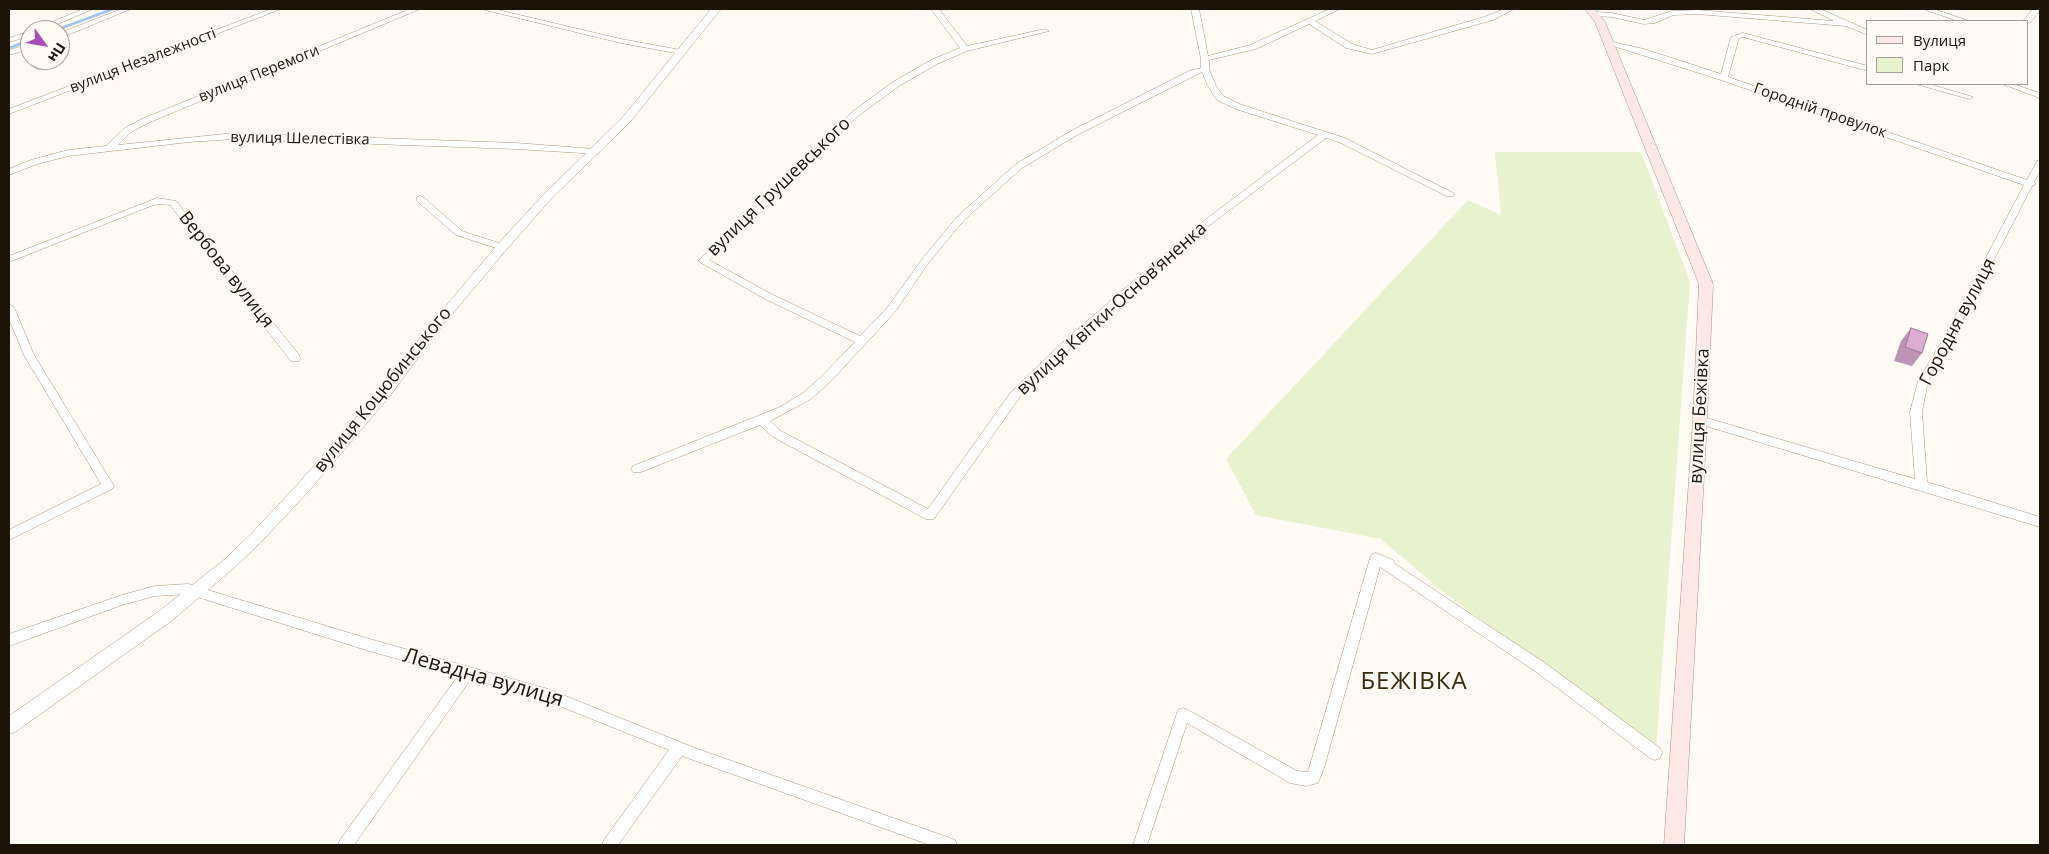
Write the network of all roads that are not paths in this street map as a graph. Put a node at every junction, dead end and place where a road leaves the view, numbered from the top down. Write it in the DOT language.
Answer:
graph roads {
  1 [pos="90,9"];
  2 [pos="127,9"];
  3 [pos="277,9"];
  4 [pos="416,9"];
  5 [pos="485,9"];
  6 [pos="716,9"];
  7 [pos="934,9"];
  8 [pos="1195,9"];
  9 [pos="1336,9"];
  10 [pos="1510,9"];
  11 [pos="1814,9"];
  12 [pos="1927,9"];
  13 [pos="2038,9"];
  14 [pos="1592,11"];
  15 [pos="62,20"];
  16 [pos="1962,20"];
  17 [pos="2028,20"];
  18 [pos="1309,21"];
  19 [pos="1847,24"];
  20 [pos="1045,31"];
  21 [pos="70,32"];
  22 [pos="1866,32"];
  23 [pos="1608,42"];
  24 [pos="965,48"];
  25 [pos="681,52"];
  26 [pos="1205,64"];
  27 [pos="1866,68"];
  28 [pos="1724,78"];
  29 [pos="1924,85"];
  30 [pos="2009,85"];
  31 [pos="2040,96"];
  32 [pos="1969,98"];
  33 [pos="9,112"];
  34 [pos="1325,134"];
  35 [pos="108,149"];
  36 [pos="595,152"];
  37 [pos="2040,164"];
  38 [pos="11,171"];
  39 [pos="2031,184"];
  40 [pos="1450,194"];
  41 [pos="420,198"];
  42 [pos="502,247"];
  43 [pos="9,259"];
  44 [pos="9,307"];
  45 [pos="862,341"];
  46 [pos="295,358"];
  47 [pos="762,420"];
  48 [pos="1700,420"];
  49 [pos="637,469"];
  50 [pos="1921,485"];
  51 [pos="2040,522"];
  52 [pos="9,535"];
  53 [pos="196,591"];
  54 [pos="9,640"];
  55 [pos="469,672"];
  56 [pos="9,726"];
  57 [pos="679,748"];
  58 [pos="1655,753"];
  59 [pos="345,845"];
  60 [pos="609,845"];
  61 [pos="950,845"];
  62 [pos="1140,845"];
  63 [pos="1674,845"];
  1 -- 15 [label="street"];
  2 -- 21 [label="street"];
  3 -- 33 [label="street, вулиця Незалежності"];
  4 -- 35 [label="street, вулиця Перемоги"];
  5 -- 25 [label="street"];
  6 -- 25 [label="street, вулиця Коцюбинського"];
  7 -- 24 [label="street"];
  8 -- 26 [label="street"];
  9 -- 18 [label="street"];
  10 -- 18 [label="street"];
  11 -- 19 [label="street"];
  12 -- 16 [label="street"];
  13 -- 17 [label="street"];
  14 -- 19 [label="street"];
  14 -- 23 [label="main road, вулиця Бежівка"];
  18 -- 26 [label="street"];
  19 -- 22 [label="street"];
  20 -- 24 [label="street"];
  23 -- 28 [label="street, Городній провулок"];
  23 -- 48 [label="main road, вулиця Бежівка"];
  24 -- 45 [label="street, вулиця Грушевського"];
  25 -- 36 [label="street, вулиця Коцюбинського"];
  26 -- 34 [label="street"];
  26 -- 45 [label="street"];
  27 -- 28 [label="street"];
  28 -- 39 [label="street, Городній провулок"];
  29 -- 32 [label="street"];
  30 -- 31 [label="street"];
  34 -- 40 [label="street"];
  34 -- 47 [label="street, вулиця Квітки-Основʼяненка"];
  35 -- 36 [label="street, вулиця Шелестівка"];
  35 -- 38 [label="street, вулиця Шелестівка"];
  36 -- 42 [label="street, вулиця Коцюбинського"];
  37 -- 39 [label="street, Городня вулиця"];
  39 -- 50 [label="street, Городня вулиця"];
  41 -- 42 [label="street"];
  42 -- 53 [label="street, вулиця Коцюбинського"];
  43 -- 46 [label="street, Вербова вулиця"];
  44 -- 52 [label="street"];
  45 -- 47 [label="street"];
  47 -- 49 [label="street"];
  48 -- 50 [label="street"];
  48 -- 63 [label="main road, вулиця Бежівка"];
  50 -- 51 [label="street"];
  53 -- 54 [label="street, Левадна вулиця"];
  53 -- 55 [label="street, Левадна вулиця"];
  53 -- 56 [label="street, вулиця Коцюбинського"];
  55 -- 57 [label="street, Левадна вулиця"];
  55 -- 59 [label="street"];
  57 -- 60 [label="street"];
  57 -- 61 [label="street, Левадна вулиця"];
  58 -- 62 [label="street"];
}
